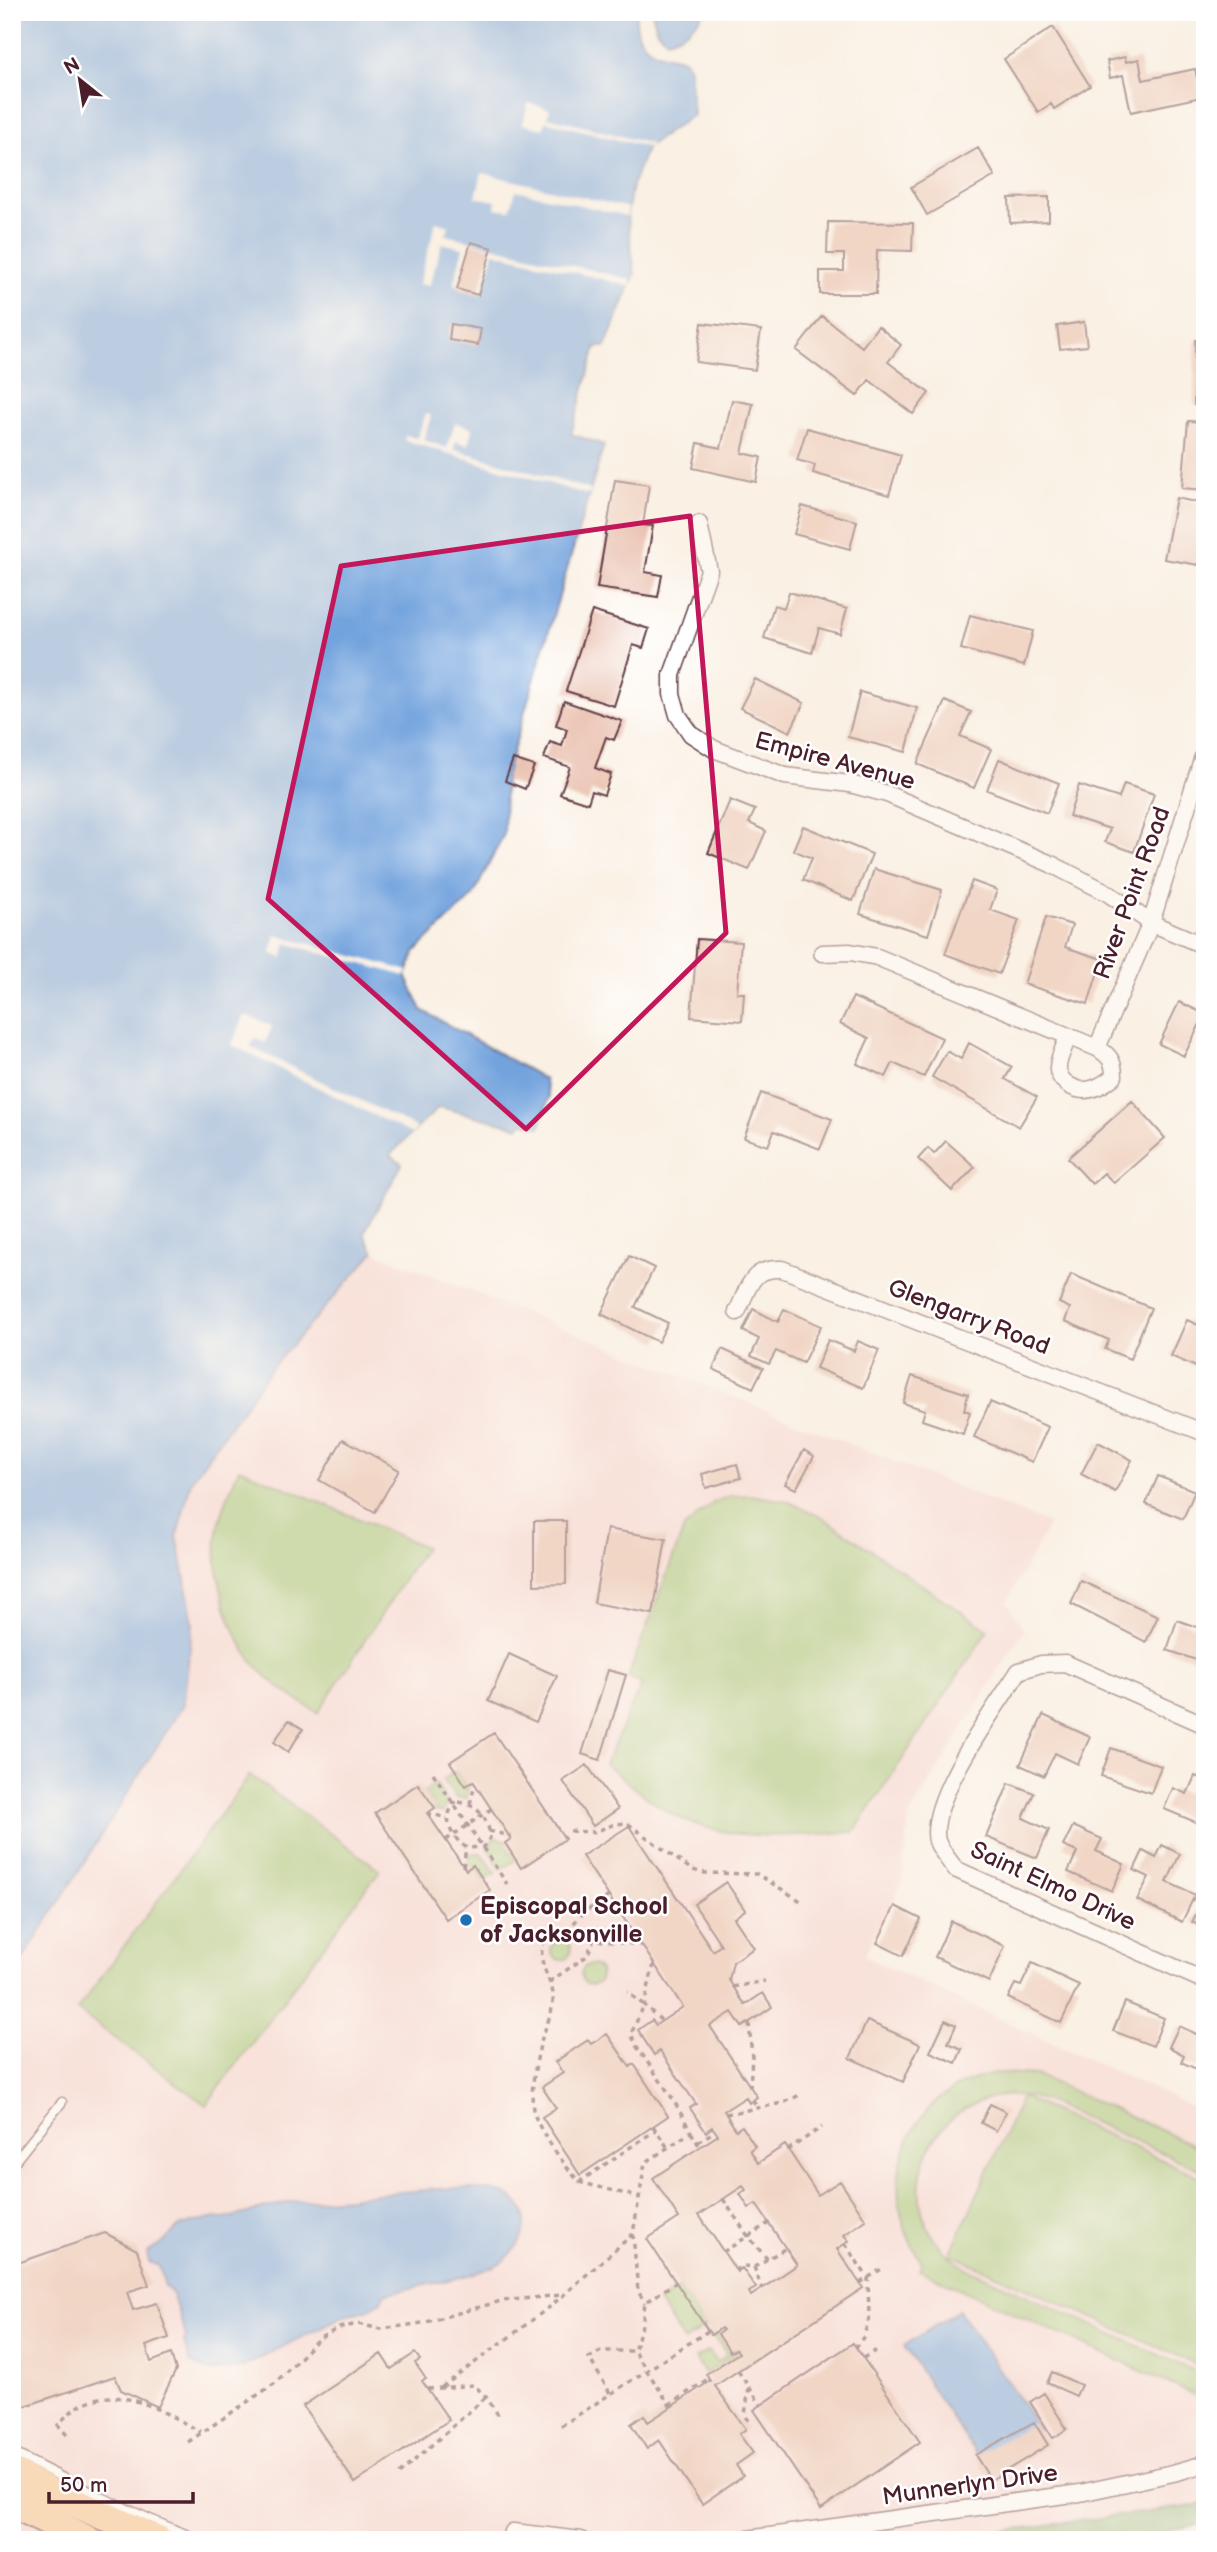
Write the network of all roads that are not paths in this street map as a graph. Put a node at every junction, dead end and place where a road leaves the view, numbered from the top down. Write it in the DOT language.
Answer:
graph roads {
  1 [pos="699,524"];
  2 [pos="1205,750"];
  3 [pos="1151,923"];
  4 [pos="1205,946"];
  5 [pos="822,953"];
  6 [pos="1068,1037"];
  7 [pos="1097,1048"];
  8 [pos="737,1312"];
  9 [pos="1205,1433"];
  10 [pos="1205,1726"];
  11 [pos="1205,1981"];
  12 [pos="62,2102"];
  13 [pos="12,2165"];
  14 [pos="12,2452"];
  15 [pos="1205,2464"];
  16 [pos="12,2472"];
  17 [pos="12,2503"];
  18 [pos="511,2536"];
  19 [pos="86,2540"];
  20 [pos="158,2540"];
  21 [pos="201,2540"];
  22 [pos="581,2540"];
  23 [pos="740,2540"];
  1 -- 3 [label="street, Empire Avenue"];
  2 -- 3 [label="street, River Point Road"];
  3 -- 4 [label="street, Empire Avenue"];
  3 -- 7 [label="street, River Point Road"];
  5 -- 6 [label="street"];
  6 -- 7 [label="street"];
  6 -- 7 [label="street"];
  8 -- 9 [label="street, Glengarry Road"];
  10 -- 11 [label="street, Saint Elmo Drive"];
  12 -- 13 [label="lane"];
  14 -- 21 [label="lane"];
  15 -- 23 [label="street, Munnerlyn Drive"];
  16 -- 20 [label="highway"];
  17 -- 19 [label="highway"];
  18 -- 22 [label="street"];
}
